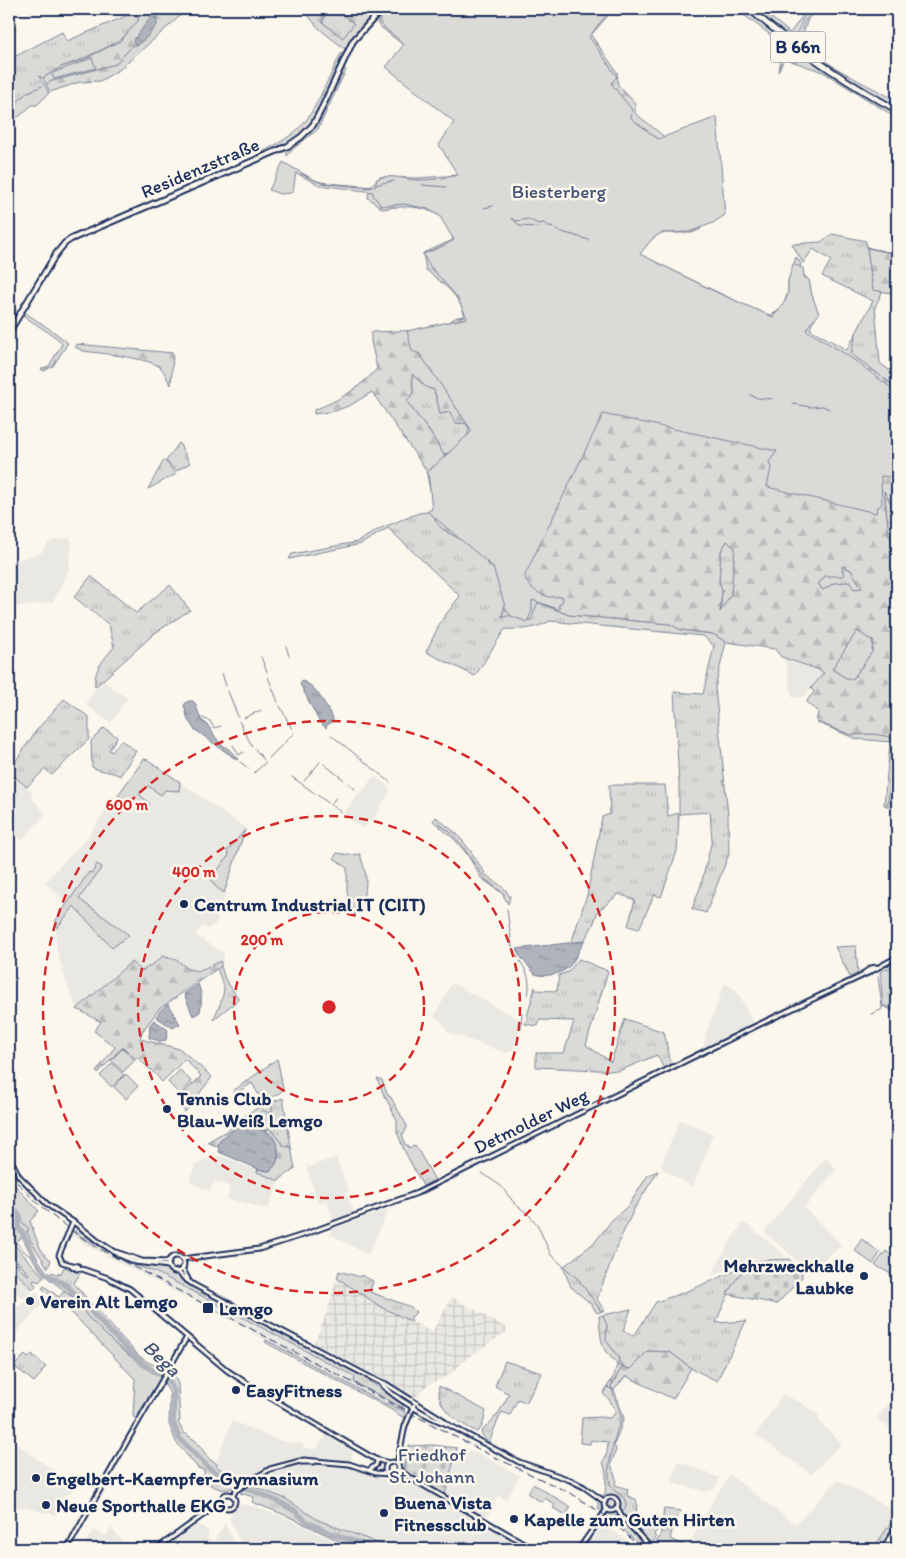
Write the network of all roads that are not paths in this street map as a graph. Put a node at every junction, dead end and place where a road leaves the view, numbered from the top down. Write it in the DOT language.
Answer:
graph roads {
  1 [pos="382,9"];
  2 [pos="749,9"];
  3 [pos="897,110"];
  4 [pos="9,332"];
  5 [pos="897,957"];
  6 [pos="9,1156"];
  7 [pos="73,1222"];
  8 [pos="198,1257"];
  9 [pos="182,1259"];
  10 [pos="169,1264"];
  11 [pos="183,1266"];
  12 [pos="177,1272"];
  13 [pos="190,1282"];
  14 [pos="187,1337"];
  15 [pos="414,1405"];
  16 [pos="399,1452"];
  17 [pos="376,1460"];
  18 [pos="390,1462"];
  19 [pos="397,1467"];
  20 [pos="385,1468"];
  21 [pos="369,1470"];
  22 [pos="374,1472"];
  23 [pos="388,1474"];
  24 [pos="396,1474"];
  25 [pos="409,1477"];
  26 [pos="596,1494"];
  27 [pos="233,1495"];
  28 [pos="609,1498"];
  29 [pos="605,1502"];
  30 [pos="221,1504"];
  31 [pos="617,1507"];
  32 [pos="607,1509"];
  33 [pos="612,1510"];
  34 [pos="622,1517"];
  35 [pos="897,1528"];
  36 [pos="67,1549"];
  37 [pos="156,1549"];
  38 [pos="534,1549"];
  39 [pos="579,1549"];
  40 [pos="652,1549"];
  41 [pos="883,1549"];
  1 -- 4 [label="main road, Residenzstraße"];
  2 -- 3 [label="main road, B 66n"];
  5 -- 8 [label="street, Detmolder Weg"];
  6 -- 7 [label="street"];
  7 -- 10 [label="street"];
  7 -- 14 [label="street"];
  8 -- 9 [label="street, Detmolder Weg"];
  8 -- 11 [label="street, Detmolder Weg"];
  9 -- 10 [label="street"];
  9 -- 11 [label="street"];
  10 -- 12 [label="street"];
  11 -- 12 [label="street"];
  11 -- 13 [label="street"];
  12 -- 13 [label="street"];
  13 -- 15 [label="street"];
  14 -- 17 [label="street"];
  14 -- 36 [label="street"];
  15 -- 16 [label="street"];
  15 -- 26 [label="street"];
  16 -- 18 [label="street"];
  16 -- 19 [label="street"];
  17 -- 18 [label="street"];
  17 -- 20 [label="street"];
  17 -- 21 [label="street"];
  18 -- 19 [label="street"];
  18 -- 20 [label="street"];
  19 -- 24 [label="street"];
  19 -- 25 [label="street"];
  20 -- 22 [label="street"];
  20 -- 23 [label="street"];
  21 -- 22 [label="street"];
  21 -- 27 [label="street"];
  22 -- 23 [label="street"];
  23 -- 24 [label="street"];
  24 -- 25 [label="street"];
  25 -- 38 [label="street"];
  26 -- 28 [label="street"];
  26 -- 29 [label="street"];
  27 -- 30 [label="street"];
  27 -- 30 [label="street"];
  28 -- 29 [label="street"];
  28 -- 31 [label="street"];
  29 -- 32 [label="street"];
  30 -- 37 [label="street"];
  31 -- 33 [label="street"];
  31 -- 34 [label="street"];
  32 -- 33 [label="street"];
  32 -- 39 [label="street"];
  33 -- 34 [label="street"];
  34 -- 40 [label="street"];
  35 -- 41 [label="main road"];
}
